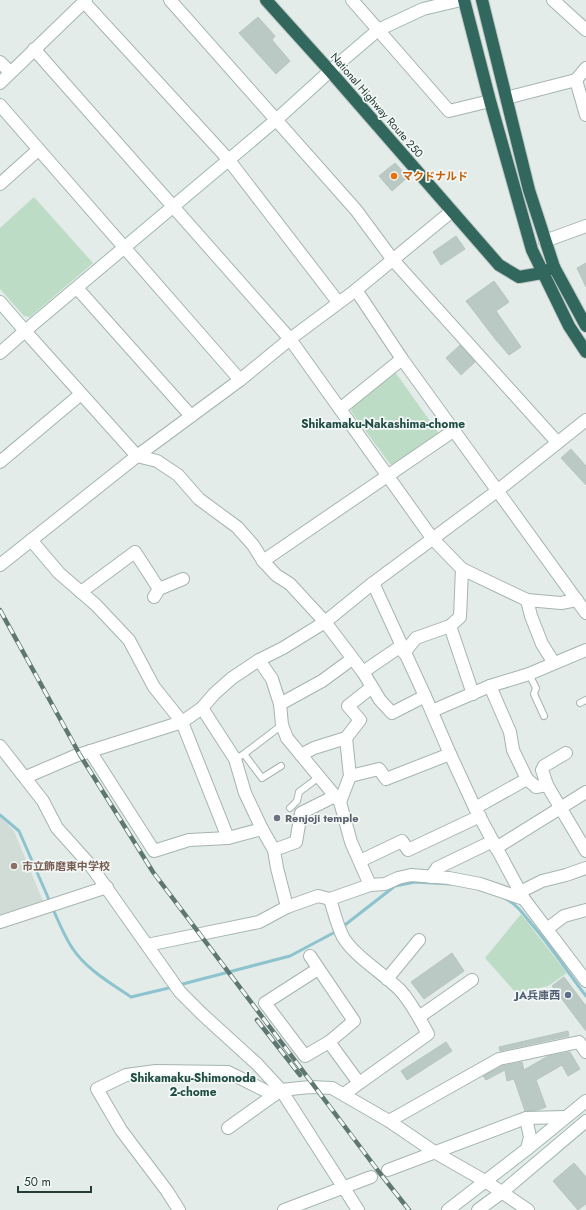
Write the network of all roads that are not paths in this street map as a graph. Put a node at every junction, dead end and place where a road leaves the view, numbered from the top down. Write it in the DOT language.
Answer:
graph roads {
  1 [pos="170,0"];
  2 [pos="266,0"];
  3 [pos="352,0"];
  4 [pos="463,0"];
  5 [pos="482,0"];
  6 [pos="553,0"];
  7 [pos="85,1"];
  8 [pos="422,5"];
  9 [pos="378,30"];
  10 [pos="586,30"];
  11 [pos="34,49"];
  12 [pos="0,62"];
  13 [pos="586,68"];
  14 [pos="330,70"];
  15 [pos="10,72"];
  16 [pos="576,80"];
  17 [pos="0,83"];
  18 [pos="506,98"];
  19 [pos="490,100"];
  20 [pos="0,105"];
  21 [pos="586,115"];
  22 [pos="276,120"];
  23 [pos="38,150"];
  24 [pos="228,159"];
  25 [pos="0,184"];
  26 [pos="173,206"];
  27 [pos="452,211"];
  28 [pos="586,226"];
  29 [pos="545,241"];
  30 [pos="124,248"];
  31 [pos="393,260"];
  32 [pos="554,267"];
  33 [pos="542,273"];
  34 [pos="77,288"];
  35 [pos="356,290"];
  36 [pos="0,302"];
  37 [pos="338,302"];
  38 [pos="586,326"];
  39 [pos="25,331"];
  40 [pos="290,339"];
  41 [pos="586,352"];
  42 [pos="0,353"];
  43 [pos="402,359"];
  44 [pos="240,380"];
  45 [pos="81,394"];
  46 [pos="340,409"];
  47 [pos="191,416"];
  48 [pos="586,420"];
  49 [pos="453,431"];
  50 [pos="557,442"];
  51 [pos="137,456"];
  52 [pos="0,462"];
  53 [pos="388,476"];
  54 [pos="497,491"];
  55 [pos="432,538"];
  56 [pos="31,540"];
  57 [pos="263,561"];
  58 [pos="0,565"];
  59 [pos="462,569"];
  60 [pos="183,579"];
  61 [pos="372,583"];
  62 [pos="80,592"];
  63 [pos="527,600"];
  64 [pos="577,600"];
  65 [pos="586,613"];
  66 [pos="325,622"];
  67 [pos="450,626"];
  68 [pos="403,650"];
  69 [pos="586,650"];
  70 [pos="352,659"];
  71 [pos="259,660"];
  72 [pos="554,663"];
  73 [pos="363,672"];
  74 [pos="529,674"];
  75 [pos="490,686"];
  76 [pos="372,687"];
  77 [pos="473,694"];
  78 [pos="425,696"];
  79 [pos="280,704"];
  80 [pos="202,708"];
  81 [pos="432,711"];
  82 [pos="544,716"];
  83 [pos="182,722"];
  84 [pos="282,725"];
  85 [pos="346,738"];
  86 [pos="0,746"];
  87 [pos="90,751"];
  88 [pos="566,753"];
  89 [pos="450,754"];
  90 [pos="301,755"];
  91 [pos="239,757"];
  92 [pos="281,766"];
  93 [pos="350,776"];
  94 [pos="26,777"];
  95 [pos="320,777"];
  96 [pos="526,779"];
  97 [pos="547,785"];
  98 [pos="586,792"];
  99 [pos="337,799"];
  100 [pos="290,808"];
  101 [pos="560,809"];
  102 [pos="478,812"];
  103 [pos="262,829"];
  104 [pos="228,838"];
  105 [pos="494,844"];
  106 [pos="274,850"];
  107 [pos="586,851"];
  108 [pos="360,861"];
  109 [pos="586,868"];
  110 [pos="431,877"];
  111 [pos="370,885"];
  112 [pos="107,887"];
  113 [pos="522,895"];
  114 [pos="330,899"];
  115 [pos="287,907"];
  116 [pos="586,910"];
  117 [pos="0,922"];
  118 [pos="547,929"];
  119 [pos="419,940"];
  120 [pos="147,945"];
  121 [pos="310,956"];
  122 [pos="318,969"];
  123 [pos="387,979"];
  124 [pos="472,980"];
  125 [pos="586,981"];
  126 [pos="419,1017"];
  127 [pos="329,1042"];
  128 [pos="586,1052"];
  129 [pos="359,1083"];
  130 [pos="278,1093"];
  131 [pos="344,1094"];
  132 [pos="586,1101"];
  133 [pos="566,1117"];
  134 [pos="526,1118"];
  135 [pos="389,1121"];
  136 [pos="586,1121"];
  137 [pos="228,1128"];
  138 [pos="527,1149"];
  139 [pos="436,1152"];
  140 [pos="388,1170"];
  141 [pos="371,1177"];
  142 [pos="485,1181"];
  143 [pos="343,1188"];
  144 [pos="501,1193"];
  145 [pos="179,1210"];
  146 [pos="284,1210"];
  147 [pos="358,1210"];
  148 [pos="448,1210"];
  149 [pos="478,1210"];
  150 [pos="528,1210"];
  1 -- 22 [label="street"];
  2 -- 14 [label="highway, National Highway Route 250"];
  3 -- 9 [label="street"];
  4 -- 8 [label="street"];
  4 -- 19 [label="highway"];
  5 -- 18 [label="highway"];
  6 -- 10 [label="street"];
  7 -- 11 [label="street"];
  7 -- 24 [label="street"];
  8 -- 9 [label="street"];
  9 -- 14 [label="street"];
  9 -- 19 [label="street"];
  11 -- 15 [label="street"];
  11 -- 26 [label="street"];
  12 -- 15 [label="street"];
  13 -- 16 [label="street"];
  14 -- 22 [label="street"];
  14 -- 27 [label="highway, National Highway Route 250"];
  15 -- 17 [label="street"];
  16 -- 18 [label="street"];
  16 -- 21 [label="street"];
  18 -- 29 [label="highway"];
  19 -- 33 [label="highway"];
  20 -- 23 [label="street"];
  22 -- 24 [label="street"];
  22 -- 31 [label="street"];
  23 -- 25 [label="street"];
  23 -- 30 [label="street"];
  24 -- 26 [label="street"];
  24 -- 37 [label="street"];
  26 -- 30 [label="street"];
  26 -- 40 [label="street"];
  27 -- 31 [label="street"];
  27 -- 33 [label="highway, National Highway Route 250"];
  28 -- 29 [label="street"];
  29 -- 32 [label="highway"];
  30 -- 34 [label="street"];
  30 -- 44 [label="street"];
  31 -- 35 [label="street"];
  31 -- 50 [label="street"];
  32 -- 33 [label="highway, National Highway Route 250"];
  32 -- 38 [label="highway"];
  33 -- 41 [label="highway"];
  34 -- 39 [label="street"];
  34 -- 47 [label="street"];
  35 -- 37 [label="street"];
  35 -- 43 [label="street"];
  36 -- 39 [label="street"];
  37 -- 40 [label="street"];
  39 -- 42 [label="street"];
  39 -- 45 [label="street"];
  40 -- 44 [label="street"];
  40 -- 46 [label="street"];
  43 -- 46 [label="street"];
  43 -- 49 [label="street"];
  44 -- 47 [label="street"];
  45 -- 51 [label="street"];
  45 -- 52 [label="street"];
  46 -- 53 [label="street"];
  47 -- 51 [label="street"];
  48 -- 50 [label="street"];
  49 -- 53 [label="street"];
  49 -- 54 [label="street"];
  50 -- 54 [label="street"];
  51 -- 56 [label="street"];
  51 -- 57 [label="street"];
  53 -- 55 [label="street"];
  53 -- 57 [label="street"];
  54 -- 55 [label="street"];
  54 -- 64 [label="street"];
  55 -- 59 [label="street"];
  55 -- 61 [label="street"];
  56 -- 58 [label="street"];
  56 -- 62 [label="street"];
  57 -- 66 [label="street"];
  59 -- 63 [label="street"];
  59 -- 67 [label="street"];
  60 -- 62 [label="street"];
  61 -- 66 [label="street"];
  61 -- 68 [label="street"];
  62 -- 83 [label="street"];
  63 -- 64 [label="street"];
  63 -- 72 [label="street"];
  64 -- 65 [label="street"];
  66 -- 70 [label="street"];
  66 -- 71 [label="street"];
  67 -- 68 [label="street"];
  67 -- 77 [label="street"];
  68 -- 73 [label="street"];
  68 -- 78 [label="street"];
  69 -- 72 [label="street"];
  70 -- 73 [label="street"];
  70 -- 79 [label="street"];
  71 -- 79 [label="street"];
  71 -- 80 [label="street"];
  72 -- 74 [label="street"];
  73 -- 76 [label="street"];
  74 -- 75 [label="street"];
  74 -- 82 [label="lane"];
  75 -- 77 [label="street"];
  75 -- 96 [label="street"];
  76 -- 78 [label="street"];
  76 -- 85 [label="street"];
  77 -- 81 [label="street"];
  78 -- 81 [label="street"];
  79 -- 84 [label="street"];
  80 -- 83 [label="street"];
  80 -- 91 [label="street"];
  81 -- 89 [label="street"];
  83 -- 87 [label="street"];
  83 -- 104 [label="street"];
  84 -- 90 [label="street"];
  84 -- 91 [label="lane"];
  85 -- 90 [label="street"];
  85 -- 93 [label="street"];
  86 -- 94 [label="street"];
  87 -- 94 [label="street"];
  87 -- 104 [label="street"];
  88 -- 97 [label="street"];
  89 -- 93 [label="street"];
  89 -- 102 [label="street"];
  90 -- 95 [label="street"];
  91 -- 92 [label="lane"];
  91 -- 103 [label="street"];
  93 -- 99 [label="street"];
  94 -- 112 [label="street"];
  95 -- 99 [label="street"];
  95 -- 100 [label="lane"];
  96 -- 97 [label="street"];
  96 -- 102 [label="street"];
  97 -- 101 [label="street"];
  98 -- 101 [label="street"];
  99 -- 106 [label="street"];
  99 -- 108 [label="street"];
  101 -- 105 [label="street"];
  101 -- 107 [label="street"];
  102 -- 105 [label="street"];
  102 -- 108 [label="street"];
  103 -- 104 [label="street"];
  103 -- 106 [label="street"];
  105 -- 110 [label="street"];
  105 -- 113 [label="street"];
  106 -- 115 [label="street"];
  108 -- 111 [label="street"];
  109 -- 113 [label="street"];
  110 -- 111 [label="street"];
  110 -- 113 [label="street"];
  111 -- 114 [label="street"];
  112 -- 117 [label="street"];
  112 -- 120 [label="street"];
  113 -- 118 [label="street"];
  114 -- 115 [label="street"];
  114 -- 123 [label="street"];
  115 -- 120 [label="street"];
  116 -- 118 [label="street"];
  118 -- 125 [label="street"];
  119 -- 123 [label="street"];
  120 -- 130 [label="street"];
  121 -- 122 [label="street"];
  122 -- 127 [label="street"];
  122 -- 127 [label="street"];
  123 -- 126 [label="street"];
  124 -- 126 [label="street"];
  126 -- 129 [label="street"];
  127 -- 129 [label="street"];
  128 -- 135 [label="street"];
  129 -- 131 [label="street"];
  130 -- 131 [label="street"];
  130 -- 137 [label="street"];
  130 -- 143 [label="street"];
  130 -- 145 [label="street"];
  131 -- 135 [label="street"];
  132 -- 133 [label="street"];
  133 -- 134 [label="street"];
  133 -- 138 [label="street"];
  134 -- 138 [label="street"];
  134 -- 139 [label="street"];
  135 -- 139 [label="street"];
  136 -- 144 [label="street"];
  138 -- 142 [label="street"];
  139 -- 140 [label="street"];
  139 -- 142 [label="street"];
  141 -- 143 [label="street"];
  142 -- 144 [label="street"];
  142 -- 148 [label="street"];
  143 -- 146 [label="street"];
  143 -- 147 [label="street"];
  144 -- 149 [label="street"];
  144 -- 150 [label="street"];
}
